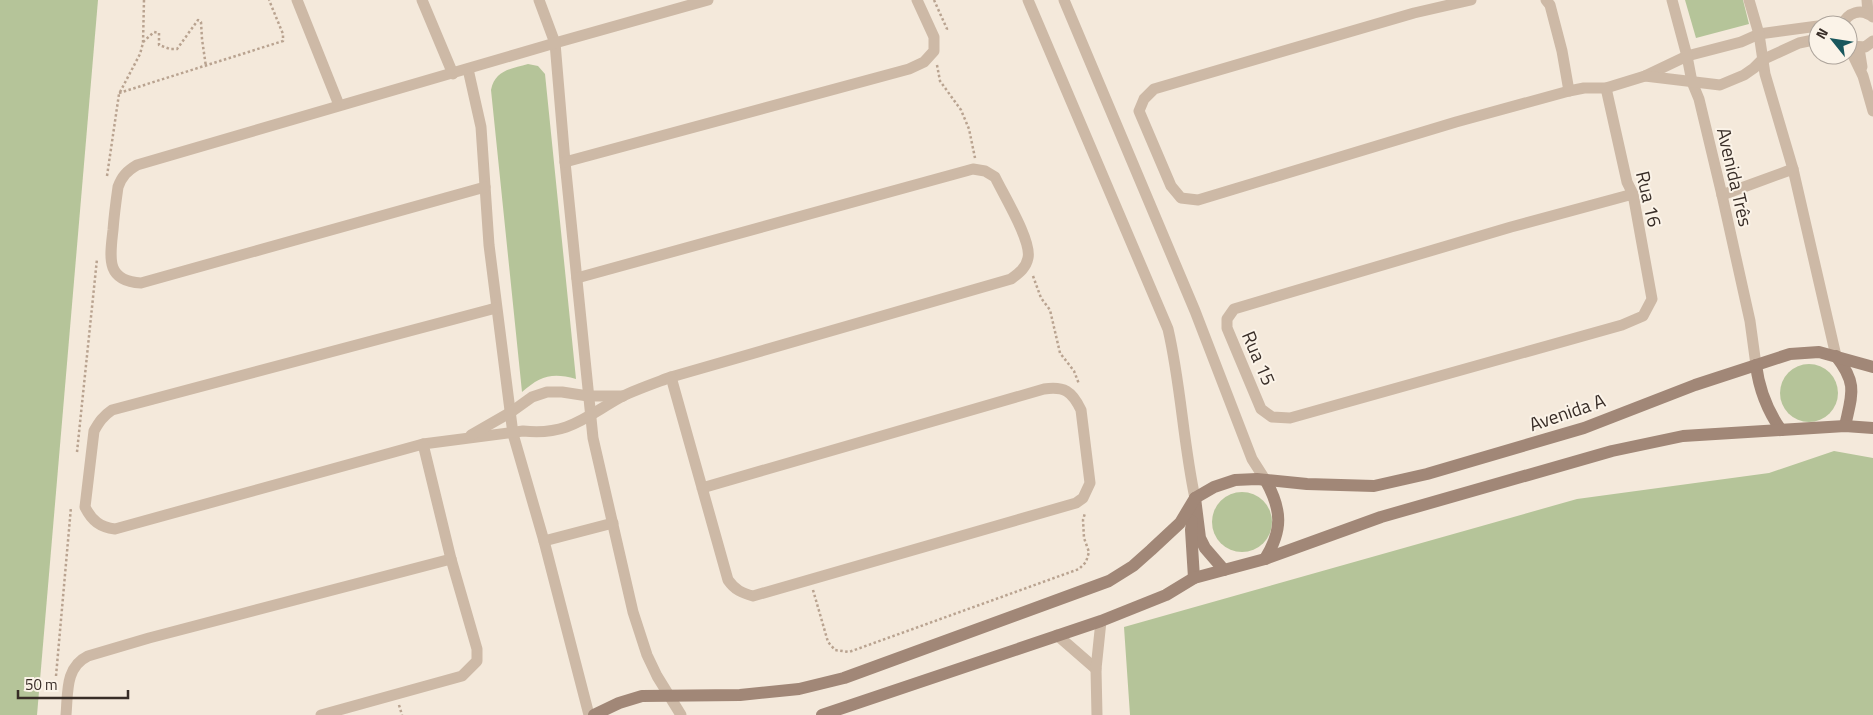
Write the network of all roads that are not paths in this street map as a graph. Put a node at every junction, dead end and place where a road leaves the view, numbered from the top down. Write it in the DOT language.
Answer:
graph roads {
  1 [pos="297,0"];
  2 [pos="422,0"];
  3 [pos="539,0"];
  4 [pos="708,0"];
  5 [pos="917,0"];
  6 [pos="1028,0"];
  7 [pos="1064,0"];
  8 [pos="1471,0"];
  9 [pos="1546,0"];
  10 [pos="1672,0"];
  11 [pos="1749,0"];
  12 [pos="1858,0"];
  13 [pos="1867,0"];
  14 [pos="670,5"];
  15 [pos="1855,12"];
  16 [pos="1848,15"];
  17 [pos="1871,16"];
  18 [pos="1808,27"];
  19 [pos="1759,34"];
  20 [pos="1873,41"];
  21 [pos="555,42"];
  22 [pos="1808,42"];
  23 [pos="1858,46"];
  24 [pos="1687,56"];
  25 [pos="1762,60"];
  26 [pos="1858,62"];
  27 [pos="468,69"];
  28 [pos="453,74"];
  29 [pos="1645,76"];
  30 [pos="1692,82"];
  31 [pos="1606,88"];
  32 [pos="1568,91"];
  33 [pos="339,105"];
  34 [pos="1873,111"];
  35 [pos="565,162"];
  36 [pos="1793,169"];
  37 [pos="485,187"];
  38 [pos="1633,194"];
  39 [pos="1722,195"];
  40 [pos="577,278"];
  41 [pos="496,308"];
  42 [pos="1643,316"];
  43 [pos="1836,356"];
  44 [pos="1756,365"];
  45 [pos="1873,367"];
  46 [pos="671,377"];
  47 [pos="588,396"];
  48 [pos="623,396"];
  49 [pos="511,412"];
  50 [pos="590,416"];
  51 [pos="1844,426"];
  52 [pos="1873,428"];
  53 [pos="1781,430"];
  54 [pos="513,434"];
  55 [pos="468,437"];
  56 [pos="423,444"];
  57 [pos="1266,481"];
  58 [pos="702,488"];
  59 [pos="1195,498"];
  60 [pos="612,523"];
  61 [pos="544,541"];
  62 [pos="451,559"];
  63 [pos="1265,559"];
  64 [pos="1224,570"];
  65 [pos="1194,578"];
  66 [pos="1101,621"];
  67 [pos="1057,635"];
  68 [pos="1096,670"];
  69 [pos="670,696"];
  70 [pos="66,715"];
  71 [pos="321,715"];
  72 [pos="589,715"];
  73 [pos="594,715"];
  74 [pos="681,715"];
  75 [pos="822,715"];
  76 [pos="1097,715"];
  1 -- 33 [label="street"];
  2 -- 28 [label="street"];
  3 -- 21 [label="street"];
  4 -- 14 [label="street"];
  5 -- 35 [label="street"];
  6 -- 59 [label="street"];
  7 -- 57 [label="street"];
  8 -- 32 [label="street"];
  9 -- 32 [label="street"];
  10 -- 24 [label="street, Avenida Três"];
  11 -- 19 [label="street"];
  12 -- 15 [label="street"];
  13 -- 17 [label="street"];
  14 -- 21 [label="street"];
  15 -- 16 [label="street"];
  15 -- 17 [label="street"];
  18 -- 19 [label="street"];
  19 -- 24 [label="street"];
  19 -- 25 [label="street"];
  20 -- 23 [label="street"];
  21 -- 27 [label="street"];
  21 -- 35 [label="street"];
  22 -- 25 [label="street"];
  24 -- 29 [label="street"];
  24 -- 30 [label="street, Avenida Três"];
  25 -- 30 [label="street"];
  25 -- 36 [label="street"];
  26 -- 34 [label="street"];
  27 -- 28 [label="street"];
  27 -- 37 [label="street"];
  28 -- 33 [label="street"];
  29 -- 30 [label="street"];
  29 -- 31 [label="street"];
  30 -- 39 [label="street, Avenida Três"];
  31 -- 32 [label="street"];
  31 -- 38 [label="street, Rua 16"];
  33 -- 37 [label="street"];
  35 -- 40 [label="street"];
  36 -- 39 [label="street"];
  36 -- 43 [label="street"];
  37 -- 41 [label="street"];
  38 -- 42 [label="street, Rua 16"];
  38 -- 42 [label="street, Rua 15"];
  39 -- 44 [label="street, Avenida Três"];
  40 -- 46 [label="street"];
  40 -- 47 [label="street"];
  41 -- 49 [label="street"];
  41 -- 56 [label="street"];
  43 -- 44 [label="main road, Avenida A"];
  43 -- 45 [label="main road, Avenida A"];
  43 -- 51 [label="main road"];
  44 -- 53 [label="main road"];
  44 -- 57 [label="main road, Avenida A"];
  46 -- 48 [label="street"];
  46 -- 58 [label="street"];
  47 -- 48 [label="street"];
  47 -- 49 [label="street"];
  47 -- 50 [label="street"];
  48 -- 50 [label="street"];
  49 -- 54 [label="street"];
  49 -- 55 [label="street"];
  50 -- 54 [label="street"];
  50 -- 60 [label="street"];
  51 -- 52 [label="main road"];
  51 -- 53 [label="main road"];
  53 -- 63 [label="main road"];
  54 -- 55 [label="street"];
  54 -- 61 [label="street"];
  55 -- 56 [label="street"];
  56 -- 62 [label="street"];
  57 -- 59 [label="main road"];
  57 -- 63 [label="main road"];
  58 -- 58 [label="street"];
  59 -- 64 [label="main road"];
  59 -- 65 [label="main road"];
  59 -- 69 [label="main road"];
  60 -- 61 [label="street"];
  60 -- 69 [label="street"];
  61 -- 72 [label="street"];
  62 -- 70 [label="street"];
  62 -- 71 [label="street"];
  63 -- 64 [label="main road"];
  64 -- 65 [label="main road"];
  65 -- 66 [label="main road"];
  66 -- 67 [label="main road"];
  66 -- 68 [label="street"];
  67 -- 68 [label="street"];
  67 -- 75 [label="main road"];
  68 -- 76 [label="street"];
  69 -- 73 [label="main road"];
  69 -- 74 [label="street"];
}
